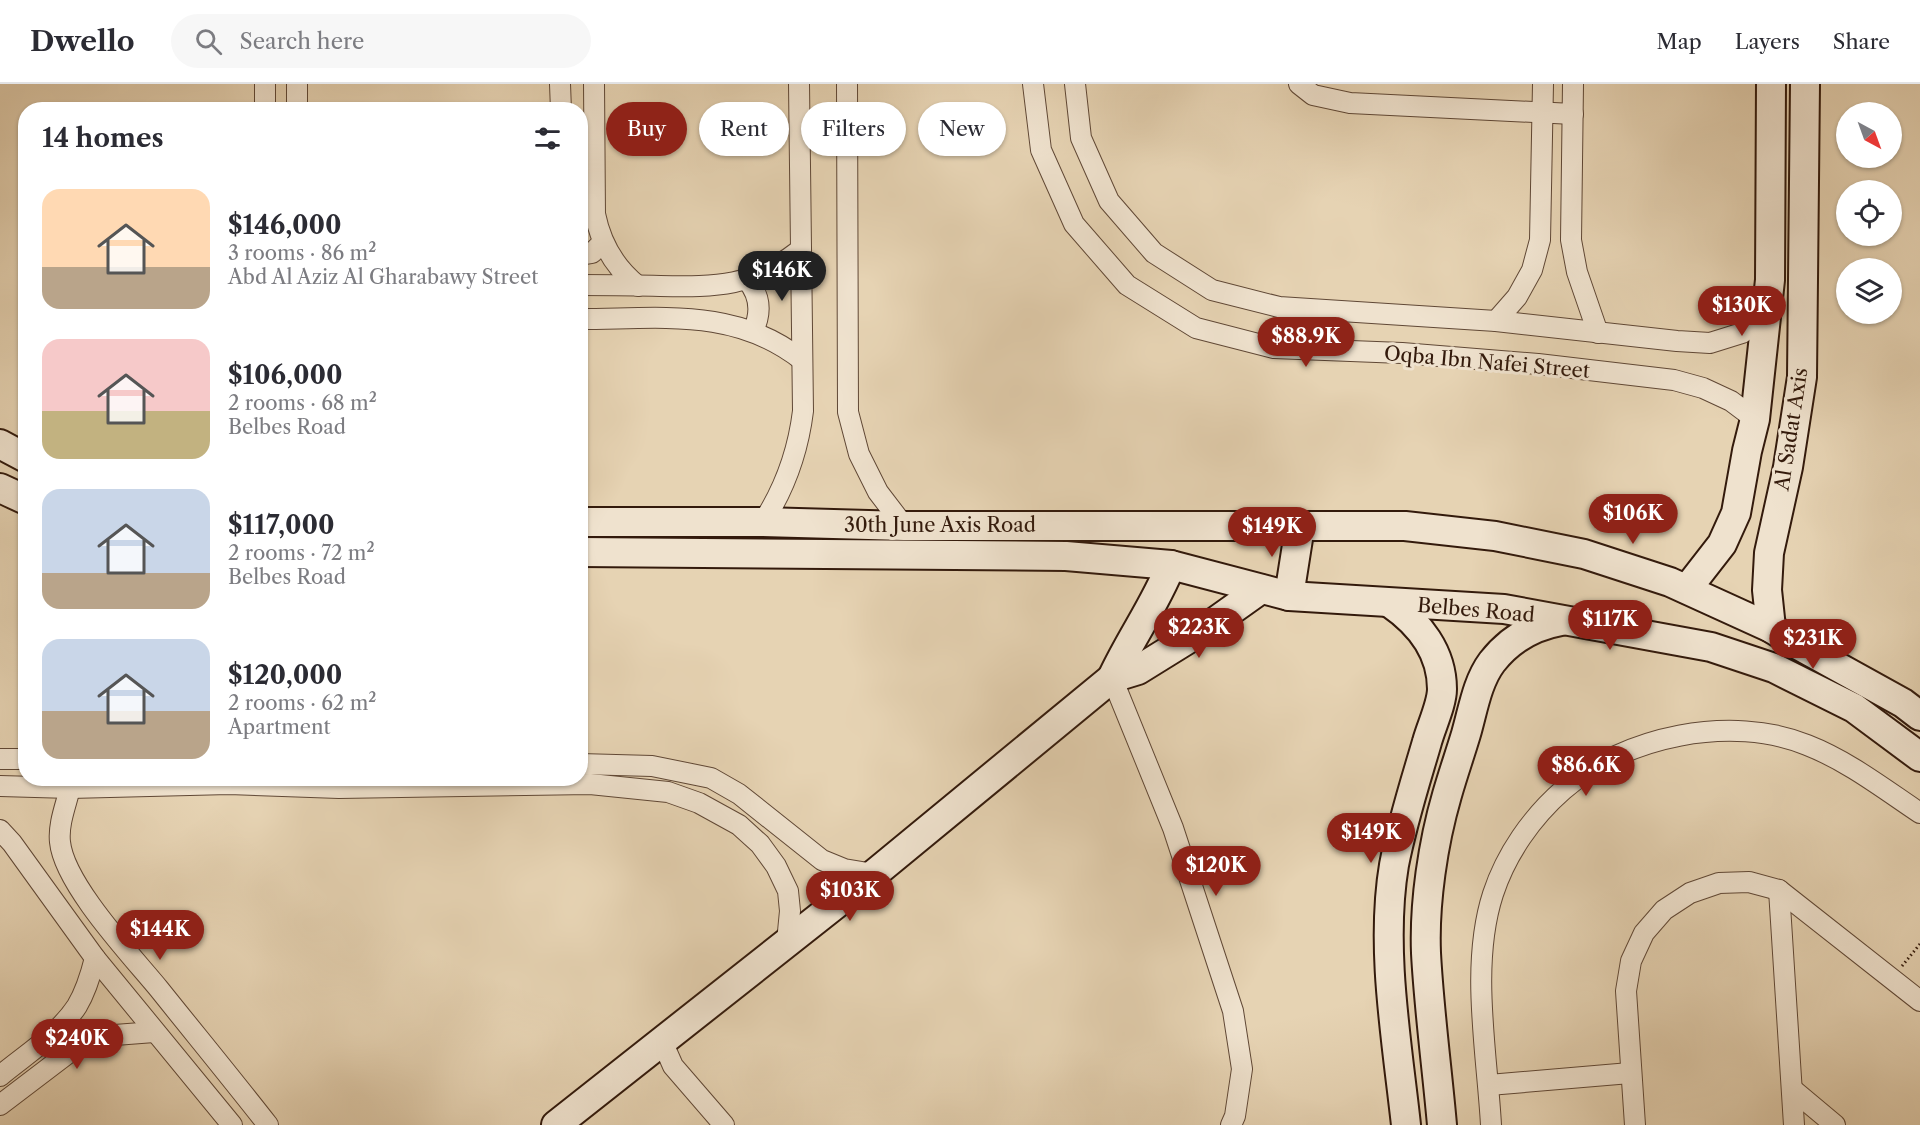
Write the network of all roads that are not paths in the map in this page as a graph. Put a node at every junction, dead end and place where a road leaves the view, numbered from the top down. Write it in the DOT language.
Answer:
graph roads {
  1 [pos="265,84"];
  2 [pos="297,84"];
  3 [pos="560,84"];
  4 [pos="594,84"];
  5 [pos="799,84"];
  6 [pos="847,84"];
  7 [pos="1033,84"];
  8 [pos="1075,84"];
  9 [pos="1299,84"];
  10 [pos="1543,84"];
  11 [pos="1573,84"];
  12 [pos="1771,84"];
  13 [pos="1805,84"];
  14 [pos="265,102"];
  15 [pos="297,102"];
  16 [pos="561,102"];
  17 [pos="1542,112"];
  18 [pos="1573,114"];
  19 [pos="603,242"];
  20 [pos="800,250"];
  21 [pos="588,254"];
  22 [pos="747,280"];
  23 [pos="1770,280"];
  24 [pos="1803,282"];
  25 [pos="588,285"];
  26 [pos="638,286"];
  27 [pos="1768,313"];
  28 [pos="588,319"];
  29 [pos="1496,321"];
  30 [pos="753,331"];
  31 [pos="1598,333"];
  32 [pos="802,360"];
  33 [pos="1755,419"];
  34 [pos="0,444"];
  35 [pos="18,454"];
  36 [pos="0,488"];
  37 [pos="18,496"];
  38 [pos="588,522"];
  39 [pos="763,522"];
  40 [pos="904,526"];
  41 [pos="1300,526"];
  42 [pos="588,552"];
  43 [pos="1171,565"];
  44 [pos="1261,589"];
  45 [pos="1687,589"];
  46 [pos="1289,596"];
  47 [pos="1390,603"];
  48 [pos="1568,620"];
  49 [pos="1771,628"];
  50 [pos="1800,646"];
  51 [pos="1785,673"];
  52 [pos="1112,678"];
  53 [pos="1920,716"];
  54 [pos="1920,757"];
  55 [pos="0,759"];
  56 [pos="18,759"];
  57 [pos="588,764"];
  58 [pos="588,784"];
  59 [pos="0,786"];
  60 [pos="99,786"];
  61 [pos="284,786"];
  62 [pos="465,786"];
  63 [pos="70,788"];
  64 [pos="1920,813"];
  65 [pos="0,830"];
  66 [pos="874,874"];
  67 [pos="1779,890"];
  68 [pos="787,942"];
  69 [pos="95,958"];
  70 [pos="1920,1001"];
  71 [pos="154,1032"];
  72 [pos="662,1041"];
  73 [pos="1630,1073"];
  74 [pos="0,1076"];
  75 [pos="1489,1085"];
  76 [pos="1792,1089"];
  77 [pos="0,1105"];
  78 [pos="231,1125"];
  79 [pos="268,1125"];
  80 [pos="556,1125"];
  81 [pos="724,1125"];
  82 [pos="1231,1125"];
  83 [pos="1406,1125"];
  84 [pos="1442,1125"];
  85 [pos="1491,1125"];
  86 [pos="1635,1125"];
  87 [pos="1794,1125"];
  88 [pos="1835,1125"];
  1 -- 14 [label="street"];
  2 -- 15 [label="street"];
  3 -- 16 [label="street"];
  4 -- 19 [label="street"];
  5 -- 20 [label="street"];
  6 -- 40 [label="street"];
  7 -- 33 [label="street, Oqba Ibn Nafei Street"];
  8 -- 29 [label="street, Oqba Ibn Nafei Street"];
  9 -- 17 [label="street"];
  10 -- 17 [label="street"];
  11 -- 18 [label="street"];
  12 -- 23 [label="street, Al Sadat Axis"];
  13 -- 24 [label="street, Al Sadat Axis"];
  17 -- 18 [label="street"];
  17 -- 29 [label="street"];
  18 -- 31 [label="street"];
  19 -- 21 [label="street"];
  19 -- 26 [label="street"];
  20 -- 22 [label="street"];
  20 -- 32 [label="street"];
  22 -- 26 [label="street"];
  22 -- 30 [label="street"];
  23 -- 24 [label="street"];
  23 -- 27 [label="street, Al Sadat Axis"];
  24 -- 49 [label="street, Al Sadat Axis"];
  25 -- 26 [label="street"];
  27 -- 31 [label="street, Oqba Ibn Nafei Street"];
  27 -- 33 [label="street, Al Sadat Axis"];
  28 -- 30 [label="street"];
  29 -- 31 [label="street, Oqba Ibn Nafei Street"];
  30 -- 32 [label="street"];
  32 -- 39 [label="street"];
  33 -- 45 [label="street, Al Sadat Axis"];
  34 -- 35 [label="street"];
  36 -- 37 [label="street"];
  38 -- 39 [label="street, 30th June Axis Road"];
  39 -- 40 [label="street, 30th June Axis Road"];
  40 -- 41 [label="street, 30th June Axis Road"];
  41 -- 45 [label="street"];
  41 -- 46 [label="street"];
  42 -- 43 [label="street, 30th June Axis Road"];
  43 -- 44 [label="street, 30th June Axis Road"];
  43 -- 52 [label="street"];
  44 -- 46 [label="street, 30th June Axis Road"];
  44 -- 52 [label="street"];
  45 -- 49 [label="street"];
  46 -- 47 [label="street, Belbes Road"];
  47 -- 48 [label="street, Belbes Road"];
  47 -- 83 [label="street"];
  48 -- 51 [label="street, Belbes Road"];
  48 -- 84 [label="street"];
  49 -- 50 [label="street"];
  50 -- 51 [label="street"];
  50 -- 53 [label="street"];
  51 -- 54 [label="street, Belbes Road"];
  52 -- 66 [label="street"];
  52 -- 82 [label="street"];
  55 -- 56 [label="street"];
  57 -- 66 [label="street"];
  58 -- 68 [label="street"];
  59 -- 63 [label="street"];
  60 -- 63 [label="street"];
  61 -- 62 [label="street"];
  63 -- 79 [label="street"];
  64 -- 75 [label="street"];
  65 -- 69 [label="street"];
  66 -- 68 [label="street"];
  67 -- 70 [label="street"];
  67 -- 73 [label="street"];
  67 -- 76 [label="street"];
  68 -- 72 [label="street"];
  69 -- 71 [label="street"];
  69 -- 74 [label="street"];
  71 -- 77 [label="street"];
  71 -- 78 [label="street"];
  72 -- 80 [label="street"];
  72 -- 81 [label="street"];
  73 -- 75 [label="street"];
  73 -- 86 [label="street"];
  75 -- 85 [label="street"];
  76 -- 87 [label="street"];
  76 -- 88 [label="street"];
}
